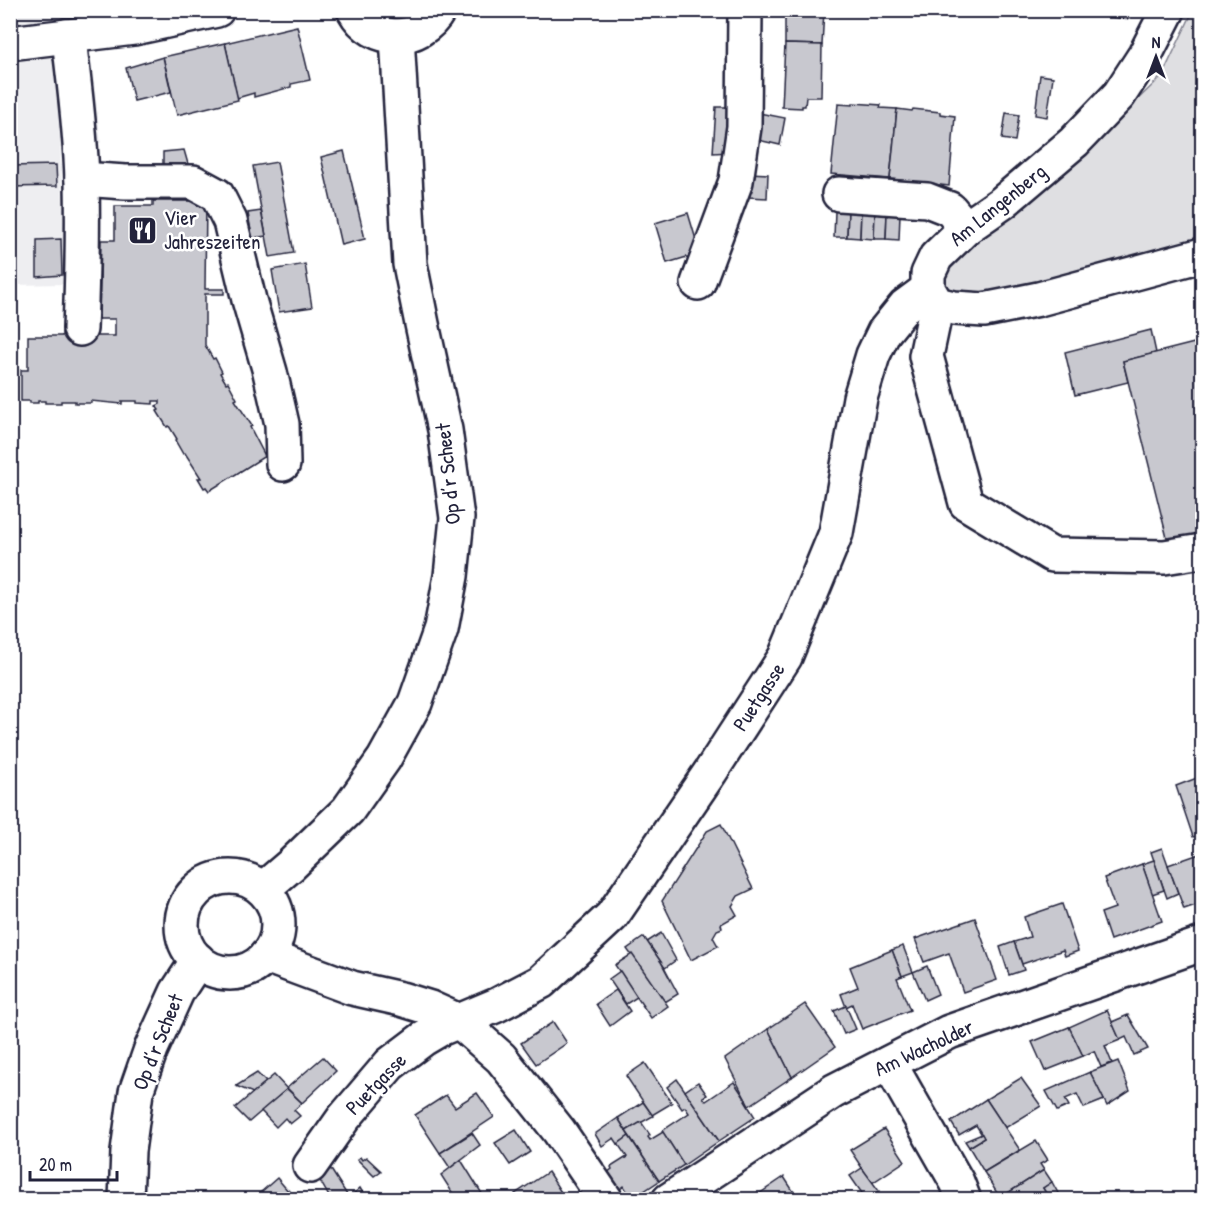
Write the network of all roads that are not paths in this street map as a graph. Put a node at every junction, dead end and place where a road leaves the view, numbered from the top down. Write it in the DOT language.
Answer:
graph roads {
  1 [pos="354,10"];
  2 [pos="439,10"];
  3 [pos="745,10"];
  4 [pos="1168,10"];
  5 [pos="199,12"];
  6 [pos="66,36"];
  7 [pos="397,36"];
  8 [pos="10,43"];
  9 [pos="82,179"];
  10 [pos="839,194"];
  11 [pos="966,228"];
  12 [pos="1203,255"];
  13 [pos="698,283"];
  14 [pos="932,296"];
  15 [pos="80,329"];
  16 [pos="283,464"];
  17 [pos="1203,551"];
  18 [pos="263,889"];
  19 [pos="1203,944"];
  20 [pos="266,956"];
  21 [pos="198,960"];
  22 [pos="459,1021"];
  23 [pos="889,1064"];
  24 [pos="310,1166"];
  25 [pos="126,1200"];
  26 [pos="606,1200"];
  27 [pos="669,1200"];
  28 [pos="964,1200"];
  1 -- 7 [label="street"];
  2 -- 7 [label="street"];
  3 -- 13 [label="street"];
  4 -- 11 [label="street, Am Langenberg"];
  5 -- 6 [label="street"];
  6 -- 8 [label="street"];
  6 -- 9 [label="street"];
  7 -- 18 [label="street, Op d’r Scheet"];
  9 -- 15 [label="street"];
  9 -- 16 [label="street"];
  10 -- 11 [label="street"];
  11 -- 14 [label="street, Am Langenberg"];
  12 -- 14 [label="street"];
  14 -- 17 [label="street, Am Langenberg"];
  14 -- 22 [label="street, Puetgasse"];
  18 -- 20 [label="street"];
  18 -- 21 [label="street"];
  19 -- 23 [label="street, Am Wacholder"];
  20 -- 21 [label="street"];
  20 -- 22 [label="street"];
  21 -- 25 [label="street, Op d’r Scheet"];
  22 -- 24 [label="street, Puetgasse"];
  22 -- 26 [label="street"];
  23 -- 27 [label="street, Am Wacholder"];
  23 -- 28 [label="street"];
}
